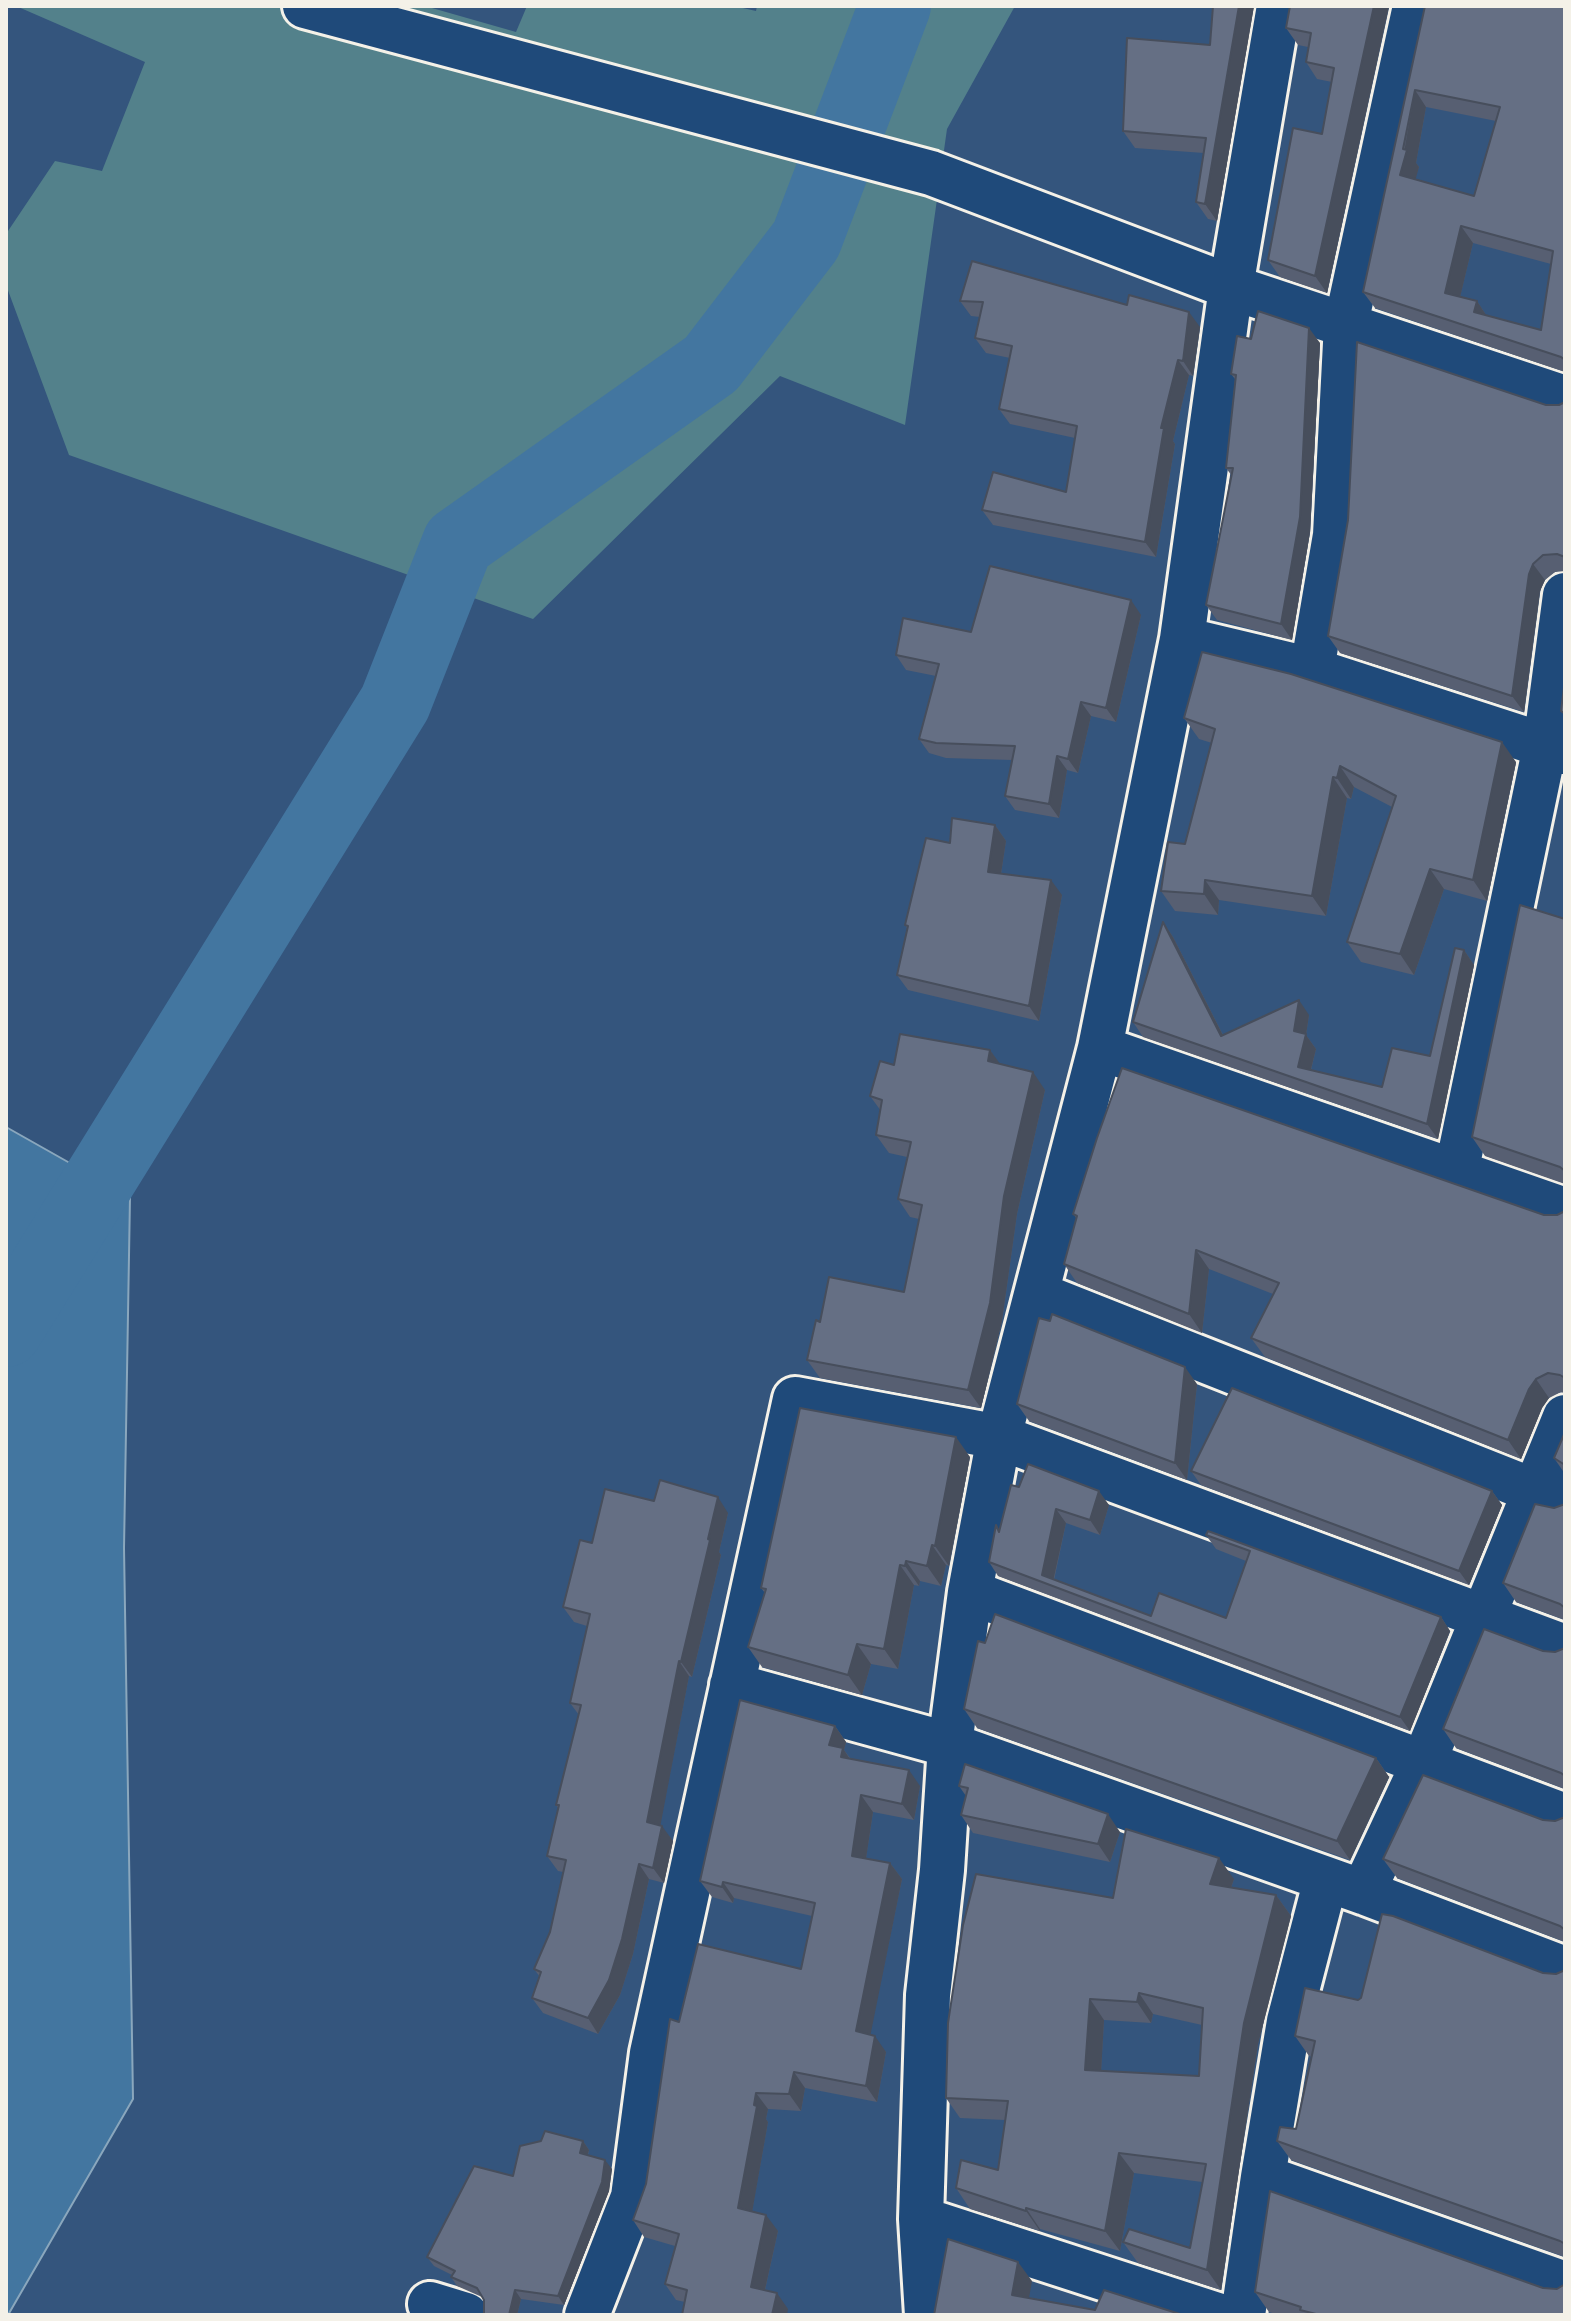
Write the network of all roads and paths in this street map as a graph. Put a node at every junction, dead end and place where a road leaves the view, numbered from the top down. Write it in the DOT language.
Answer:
graph roads {
  1 [pos="305,6"];
  2 [pos="1279,6"];
  3 [pos="1415,6"];
  4 [pos="1231,287"];
  5 [pos="1346,324"];
  6 [pos="1565,398"];
  7 [pos="1565,595"];
  8 [pos="1182,639"];
  9 [pos="1312,670"];
  10 [pos="1555,749"];
  11 [pos="1100,1048"];
  12 [pos="1456,1173"];
  13 [pos="1565,1210"];
  14 [pos="1037,1294"];
  15 [pos="1565,1417"];
  16 [pos="999,1437"];
  17 [pos="1551,1497"];
  18 [pos="970,1592"];
  19 [pos="1485,1616"];
  20 [pos="1565,1647"];
  21 [pos="732,1685"];
  22 [pos="950,1745"];
  23 [pos="1423,1764"];
  24 [pos="1565,1816"];
  25 [pos="1345,1886"];
  26 [pos="1565,1969"];
  27 [pos="1263,2177"];
  28 [pos="921,2219"];
  29 [pos="1565,2284"];
  30 [pos="587,2315"];
  31 [pos="927,2315"];
  32 [pos="1217,2315"];
  33 [pos="1243,2315"];
  1 -- 4 [label="street"];
  2 -- 4 [label="street"];
  3 -- 5 [label="street"];
  4 -- 5 [label="street"];
  4 -- 8 [label="street"];
  5 -- 6 [label="street"];
  5 -- 9 [label="street"];
  7 -- 10 [label="street"];
  8 -- 9 [label="street"];
  8 -- 11 [label="street"];
  9 -- 10 [label="street"];
  10 -- 12 [label="street"];
  11 -- 12 [label="street"];
  11 -- 14 [label="street"];
  12 -- 13 [label="street"];
  14 -- 16 [label="street"];
  14 -- 17 [label="street"];
  15 -- 17 [label="street"];
  16 -- 18 [label="street"];
  16 -- 19 [label="street"];
  16 -- 21 [label="street"];
  17 -- 19 [label="street"];
  18 -- 22 [label="street"];
  18 -- 23 [label="street"];
  19 -- 20 [label="street"];
  19 -- 23 [label="street"];
  21 -- 22 [label="street"];
  21 -- 30 [label="street"];
  22 -- 25 [label="street"];
  22 -- 28 [label="street"];
  23 -- 24 [label="street"];
  23 -- 25 [label="street"];
  25 -- 26 [label="street"];
  25 -- 27 [label="street"];
  27 -- 29 [label="street"];
  27 -- 33 [label="street"];
  28 -- 31 [label="street"];
  28 -- 32 [label="street"];
}
